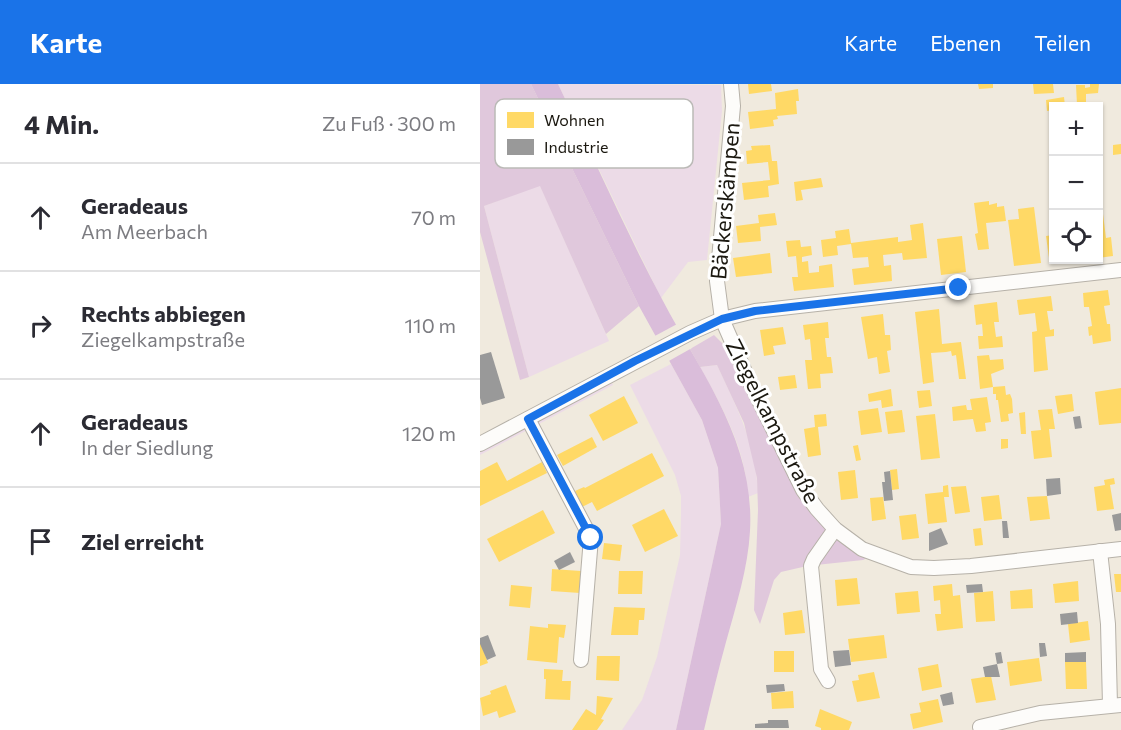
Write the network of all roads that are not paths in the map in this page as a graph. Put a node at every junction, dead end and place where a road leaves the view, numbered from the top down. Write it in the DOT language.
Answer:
graph roads {
  1 [pos="731,84"];
  2 [pos="1121,270"];
  3 [pos="722,319"];
  4 [pos="528,419"];
  5 [pos="480,444"];
  6 [pos="835,529"];
  7 [pos="1121,549"];
  8 [pos="1100,551"];
  9 [pos="581,660"];
  10 [pos="828,681"];
  11 [pos="1116,705"];
  12 [pos="980,726"];
  1 -- 3 [label="street, Bäckerskämpen"];
  2 -- 3 [label="street"];
  3 -- 4 [label="street, Ziegelkampstraße"];
  3 -- 6 [label="street, Ziegelkampstraße"];
  4 -- 5 [label="street, Ziegelkampstraße"];
  4 -- 9 [label="street"];
  6 -- 8 [label="street, Ziegelkampstraße"];
  6 -- 10 [label="street"];
  7 -- 8 [label="street, Ziegelkampstraße"];
  8 -- 11 [label="street"];
  11 -- 12 [label="street"];
}
